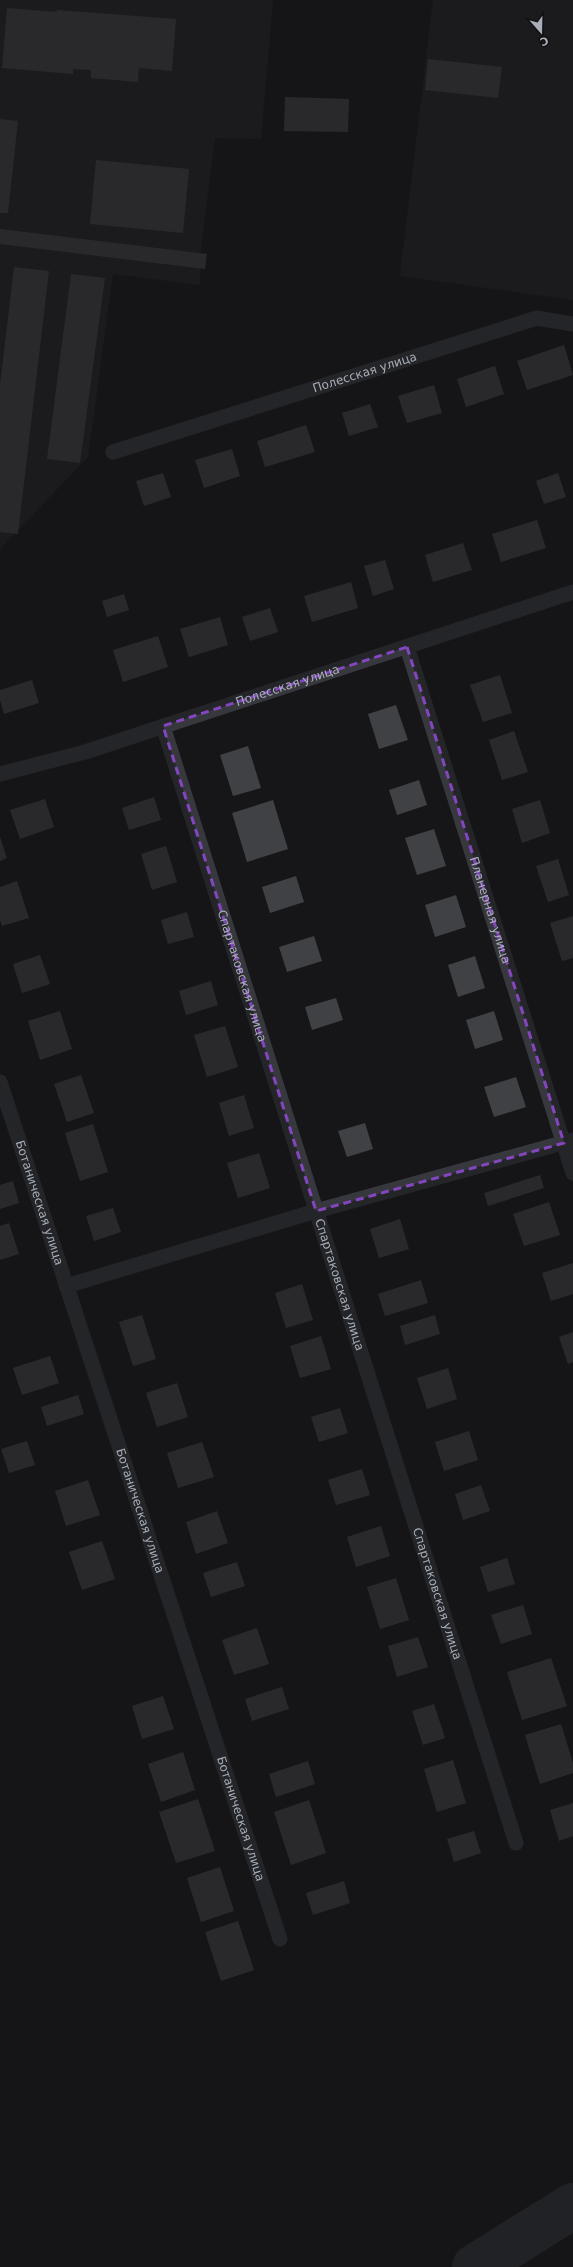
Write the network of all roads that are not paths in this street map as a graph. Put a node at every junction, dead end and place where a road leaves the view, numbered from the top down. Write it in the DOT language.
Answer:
graph roads {
  1 [pos="573,324"];
  2 [pos="113,452"];
  3 [pos="573,592"];
  4 [pos="407,647"];
  5 [pos="163,726"];
  6 [pos="0,774"];
  7 [pos="0,1082"];
  8 [pos="568,1142"];
  9 [pos="573,1173"];
  10 [pos="316,1211"];
  11 [pos="66,1286"];
  12 [pos="516,1843"];
  13 [pos="280,1939"];
  1 -- 2 [label="street, Полесская улица"];
  3 -- 4 [label="street, Полесская улица"];
  4 -- 5 [label="street, Полесская улица"];
  4 -- 8 [label="street, Планерная улица"];
  5 -- 6 [label="street, Полесская улица"];
  5 -- 10 [label="street, Спартаковская улица"];
  7 -- 11 [label="street, Ботаническая улица"];
  8 -- 9 [label="street, Планерная улица"];
  8 -- 10 [label="street"];
  10 -- 11 [label="street"];
  10 -- 12 [label="street, Спартаковская улица"];
  11 -- 13 [label="street, Ботаническая улица"];
}
